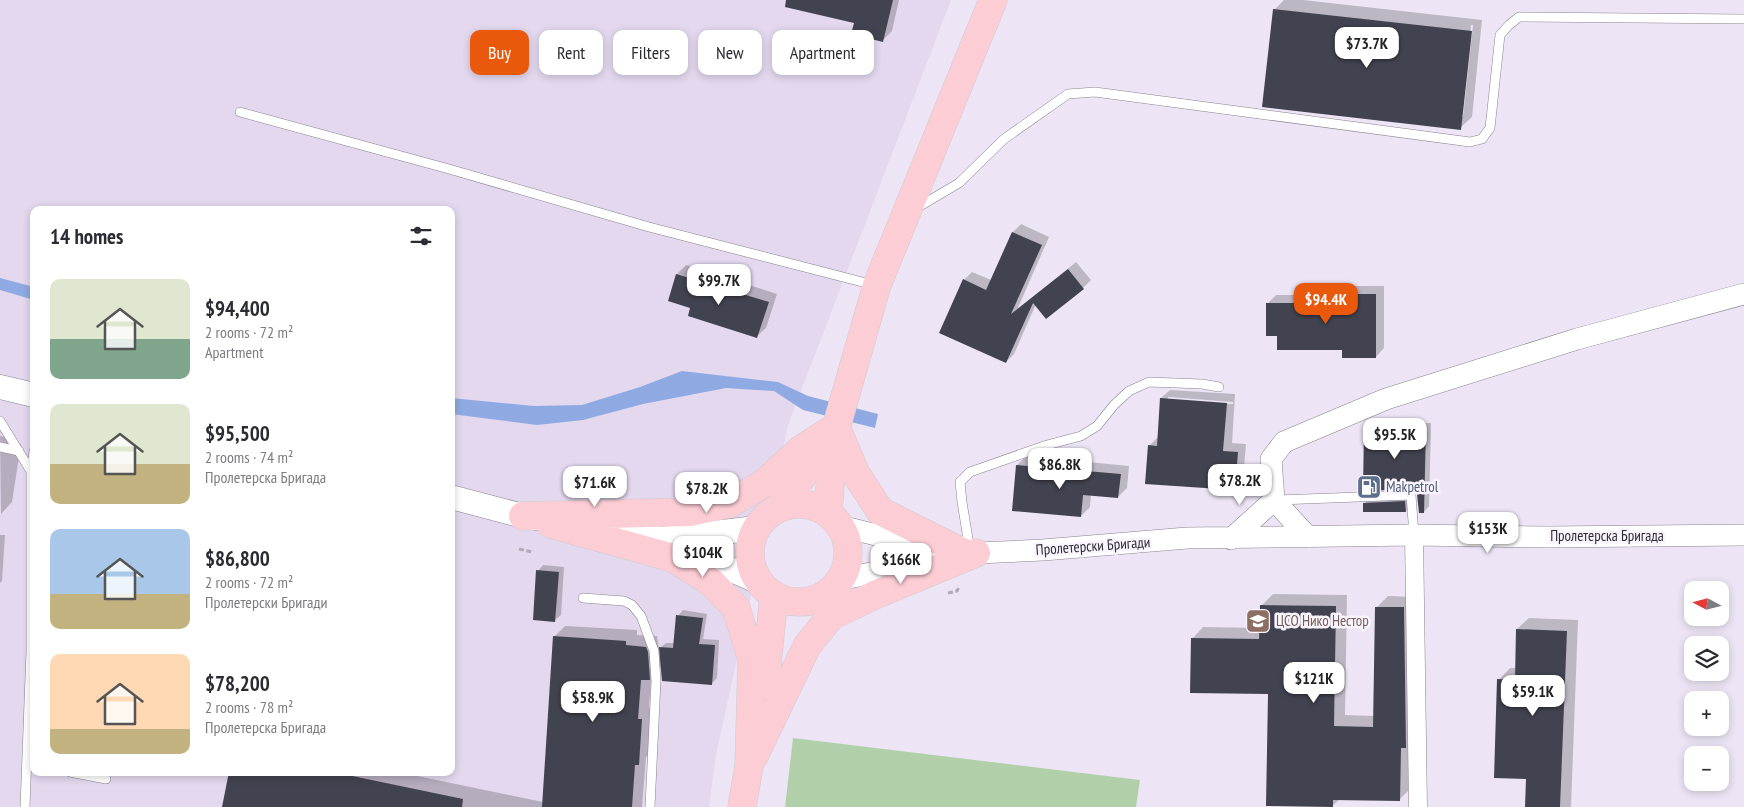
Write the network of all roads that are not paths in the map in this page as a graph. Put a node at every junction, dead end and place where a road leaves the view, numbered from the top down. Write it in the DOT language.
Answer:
graph roads {
  1 [pos="994,0"];
  2 [pos="1744,19"];
  3 [pos="240,112"];
  4 [pos="907,214"];
  5 [pos="877,285"];
  6 [pos="1744,294"];
  7 [pos="0,387"];
  8 [pos="1219,387"];
  9 [pos="30,394"];
  10 [pos="0,421"];
  11 [pos="836,428"];
  12 [pos="0,447"];
  13 [pos="19,450"];
  14 [pos="30,469"];
  15 [pos="455,498"];
  16 [pos="1274,500"];
  17 [pos="780,507"];
  18 [pos="523,516"];
  19 [pos="834,519"];
  20 [pos="756,528"];
  21 [pos="1414,535"];
  22 [pos="1744,535"];
  23 [pos="1308,537"];
  24 [pos="662,539"];
  25 [pos="1231,539"];
  26 [pos="967,554"];
  27 [pos="840,580"];
  28 [pos="766,588"];
  29 [pos="582,598"];
  30 [pos="811,600"];
  31 [pos="762,719"];
  32 [pos="30,766"];
  33 [pos="749,766"];
  34 [pos="91,776"];
  35 [pos="106,779"];
  36 [pos="25,807"];
  37 [pos="650,807"];
  38 [pos="742,807"];
  39 [pos="1418,807"];
  1 -- 4 [label="main road"];
  2 -- 4 [label="lane"];
  3 -- 5 [label="lane"];
  4 -- 5 [label="main road"];
  5 -- 11 [label="main road"];
  6 -- 16 [label="street"];
  7 -- 9 [label="main road"];
  8 -- 26 [label="lane"];
  10 -- 13 [label="lane"];
  11 -- 17 [label="main road"];
  11 -- 18 [label="main road"];
  11 -- 19 [label="main road"];
  11 -- 26 [label="main road"];
  12 -- 13 [label="lane"];
  13 -- 14 [label="lane"];
  15 -- 18 [label="main road"];
  16 -- 21 [label="lane"];
  16 -- 23 [label="street"];
  16 -- 25 [label="street"];
  17 -- 19 [label="main road"];
  17 -- 20 [label="main road"];
  18 -- 24 [label="main road"];
  18 -- 33 [label="main road"];
  19 -- 26 [label="street, Пролетерски Бригади"];
  19 -- 27 [label="main road"];
  20 -- 24 [label="main road"];
  20 -- 28 [label="main road"];
  21 -- 22 [label="street, Пролетерска Бригада"];
  21 -- 23 [label="street, Пролетерска Бригада"];
  21 -- 39 [label="street"];
  23 -- 25 [label="street, Пролетерска Бригада"];
  24 -- 28 [label="main road"];
  25 -- 26 [label="street, Пролетерски Бригади"];
  26 -- 27 [label="street, Пролетерски Бригади"];
  26 -- 33 [label="main road"];
  27 -- 30 [label="main road"];
  28 -- 30 [label="main road"];
  28 -- 31 [label="main road"];
  29 -- 37 [label="lane"];
  30 -- 31 [label="main road"];
  31 -- 33 [label="main road"];
  32 -- 36 [label="lane"];
  33 -- 38 [label="main road"];
  34 -- 35 [label="lane"];
}
